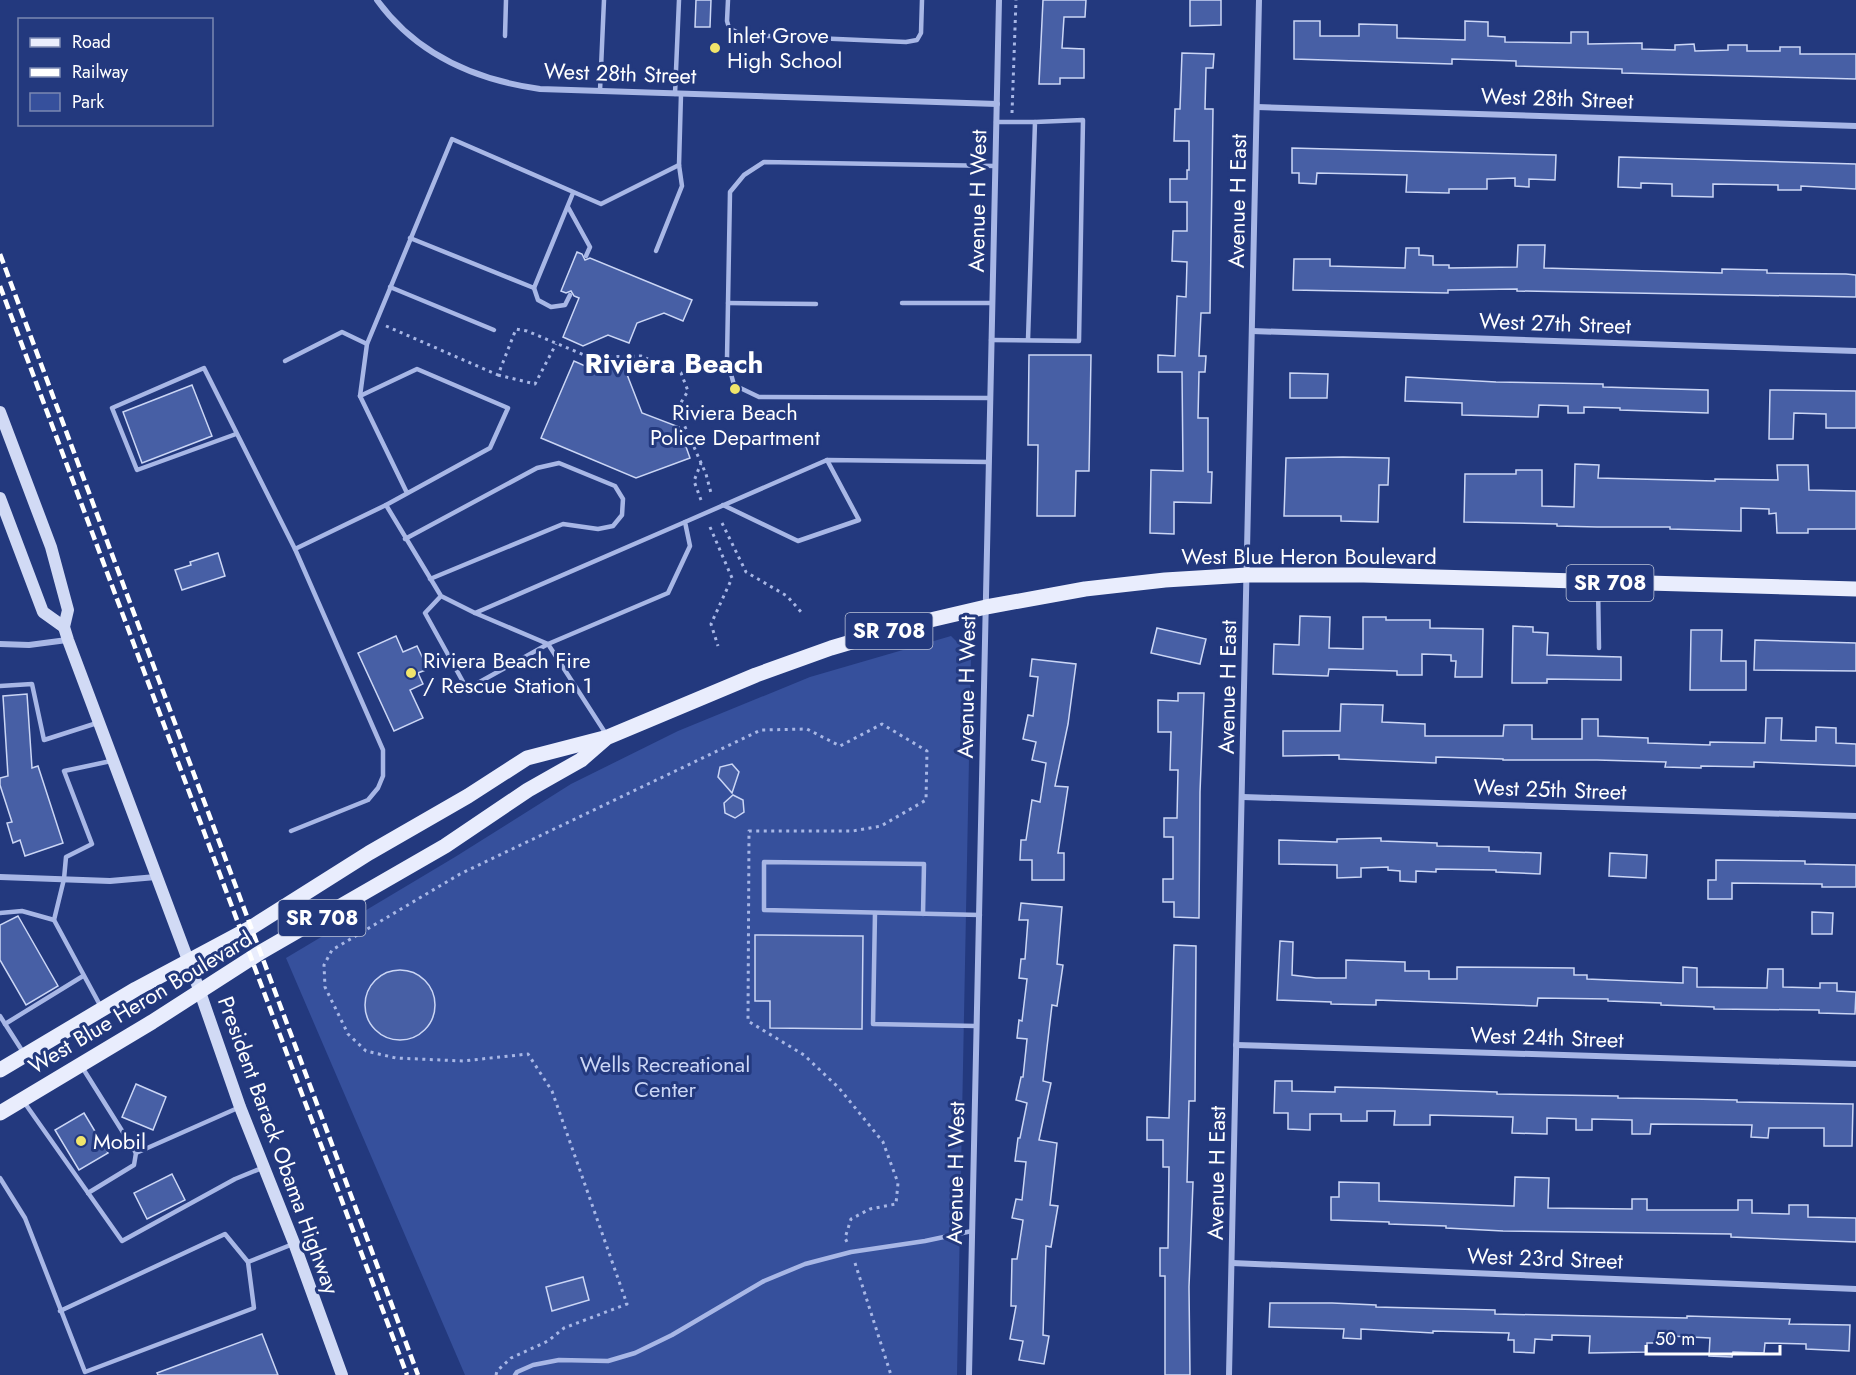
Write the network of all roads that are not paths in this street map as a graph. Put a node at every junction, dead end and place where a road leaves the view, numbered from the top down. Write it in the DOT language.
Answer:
graph roads {
  1 [pos="377,0"];
  2 [pos="499,0"];
  3 [pos="604,0"];
  4 [pos="679,0"];
  5 [pos="728,0"];
  6 [pos="922,0"];
  7 [pos="999,0"];
  8 [pos="1260,0"];
  9 [pos="506,1"];
  10 [pos="505,36"];
  11 [pos="600,91"];
  12 [pos="678,94"];
  13 [pos="997,104"];
  14 [pos="1257,107"];
  15 [pos="996,122"];
  16 [pos="1035,123"];
  17 [pos="1856,126"];
  18 [pos="679,165"];
  19 [pos="995,166"];
  20 [pos="573,193"];
  21 [pos="568,207"];
  22 [pos="411,238"];
  23 [pos="656,251"];
  24 [pos="586,256"];
  25 [pos="390,287"];
  26 [pos="534,288"];
  27 [pos="570,295"];
  28 [pos="728,303"];
  29 [pos="902,303"];
  30 [pos="992,303"];
  31 [pos="816,304"];
  32 [pos="494,330"];
  33 [pos="1252,331"];
  34 [pos="992,340"];
  35 [pos="1028,340"];
  36 [pos="366,344"];
  37 [pos="1856,351"];
  38 [pos="285,361"];
  39 [pos="360,396"];
  40 [pos="990,398"];
  41 [pos="0,411"];
  42 [pos="236,434"];
  43 [pos="827,460"];
  44 [pos="989,462"];
  45 [pos="406,493"];
  46 [pos="1,503"];
  47 [pos="386,505"];
  48 [pos="723,505"];
  49 [pos="685,522"];
  50 [pos="405,539"];
  51 [pos="295,549"];
  52 [pos="1247,575"];
  53 [pos="430,579"];
  54 [pos="1598,582"];
  55 [pos="1856,589"];
  56 [pos="441,596"];
  57 [pos="986,607"];
  58 [pos="475,613"];
  59 [pos="64,627"];
  60 [pos="68,640"];
  61 [pos="0,644"];
  62 [pos="548,644"];
  63 [pos="1599,648"];
  64 [pos="0,686"];
  65 [pos="98,722"];
  66 [pos="608,737"];
  67 [pos="113,760"];
  68 [pos="1243,797"];
  69 [pos="1856,816"];
  70 [pos="291,831"];
  71 [pos="0,877"];
  72 [pos="156,877"];
  73 [pos="64,879"];
  74 [pos="0,913"];
  75 [pos="875,913"];
  76 [pos="923,914"];
  77 [pos="980,915"];
  78 [pos="54,920"];
  79 [pos="187,961"];
  80 [pos="83,976"];
  81 [pos="200,992"];
  82 [pos="103,1009"];
  83 [pos="0,1016"];
  84 [pos="5,1024"];
  85 [pos="976,1026"];
  86 [pos="1236,1045"];
  87 [pos="25,1055"];
  88 [pos="80,1064"];
  89 [pos="1856,1064"];
  90 [pos="0,1070"];
  91 [pos="23,1100"];
  92 [pos="240,1107"];
  93 [pos="0,1113"];
  94 [pos="136,1154"];
  95 [pos="265,1167"];
  96 [pos="0,1178"];
  97 [pos="88,1193"];
  98 [pos="972,1231"];
  99 [pos="294,1243"];
  100 [pos="248,1262"];
  101 [pos="1232,1263"];
  102 [pos="1856,1289"];
  103 [pos="60,1311"];
  104 [pos="342,1375"];
  105 [pos="515,1375"];
  106 [pos="969,1375"];
  107 [pos="1229,1375"];
  1 -- 11 [label="street, West 28th Street"];
  2 -- 9 [label="lane"];
  3 -- 11 [label="lane"];
  4 -- 12 [label="lane"];
  5 -- 6 [label="lane"];
  7 -- 13 [label="street, Avenue H West"];
  8 -- 14 [label="street, Avenue H East"];
  9 -- 10 [label="lane"];
  11 -- 12 [label="street, West 28th Street"];
  12 -- 13 [label="street, West 28th Street"];
  12 -- 18 [label="lane"];
  13 -- 15 [label="street, Avenue H West"];
  14 -- 17 [label="street, West 28th Street"];
  14 -- 33 [label="street, Avenue H East"];
  15 -- 16 [label="lane"];
  15 -- 19 [label="street, Avenue H West"];
  16 -- 35 [label="lane"];
  16 -- 35 [label="lane"];
  18 -- 20 [label="lane"];
  18 -- 23 [label="lane"];
  19 -- 28 [label="lane"];
  19 -- 30 [label="street, Avenue H West"];
  20 -- 21 [label="lane"];
  20 -- 22 [label="lane"];
  21 -- 24 [label="lane"];
  21 -- 26 [label="lane"];
  22 -- 25 [label="lane"];
  22 -- 26 [label="lane"];
  25 -- 32 [label="lane"];
  25 -- 36 [label="lane"];
  26 -- 27 [label="lane"];
  28 -- 31 [label="lane"];
  28 -- 40 [label="lane"];
  29 -- 30 [label="lane"];
  30 -- 34 [label="street, Avenue H West"];
  33 -- 37 [label="street, West 27th Street"];
  33 -- 52 [label="street, Avenue H East"];
  34 -- 35 [label="lane"];
  34 -- 40 [label="street, Avenue H West"];
  36 -- 38 [label="lane"];
  36 -- 39 [label="lane"];
  39 -- 45 [label="lane"];
  39 -- 45 [label="lane"];
  40 -- 44 [label="street, Avenue H West"];
  41 -- 59 [label="main road, President Barack Obama Highway"];
  42 -- 42 [label="lane"];
  42 -- 51 [label="lane"];
  43 -- 44 [label="lane"];
  43 -- 48 [label="lane"];
  43 -- 48 [label="lane"];
  44 -- 57 [label="street, Avenue H West"];
  45 -- 47 [label="lane"];
  46 -- 59 [label="main road"];
  47 -- 50 [label="lane"];
  47 -- 51 [label="lane"];
  48 -- 49 [label="lane"];
  49 -- 58 [label="lane"];
  49 -- 62 [label="lane"];
  50 -- 53 [label="lane"];
  50 -- 53 [label="lane"];
  51 -- 70 [label="lane"];
  52 -- 54 [label="main road, West Blue Heron Boulevard / SR 708"];
  52 -- 57 [label="main road, West Blue Heron Boulevard / SR 708"];
  52 -- 68 [label="street, Avenue H East"];
  53 -- 56 [label="lane"];
  54 -- 55 [label="main road, West Blue Heron Boulevard / SR 708"];
  54 -- 63 [label="lane"];
  56 -- 58 [label="lane"];
  56 -- 62 [label="lane"];
  57 -- 66 [label="main road, West Blue Heron Boulevard / SR 708"];
  57 -- 77 [label="street, Avenue H West"];
  58 -- 62 [label="lane"];
  59 -- 60 [label="main road, President Barack Obama Highway"];
  60 -- 61 [label="street"];
  60 -- 65 [label="main road, President Barack Obama Highway"];
  62 -- 66 [label="lane"];
  64 -- 65 [label="lane"];
  65 -- 67 [label="main road, President Barack Obama Highway"];
  66 -- 79 [label="main road, West Blue Heron Boulevard / SR 708"];
  66 -- 81 [label="main road, West Blue Heron Boulevard / SR 708"];
  67 -- 72 [label="main road, President Barack Obama Highway"];
  67 -- 73 [label="lane"];
  68 -- 69 [label="street, West 25th Street"];
  68 -- 86 [label="street, Avenue H East"];
  71 -- 73 [label="street"];
  72 -- 73 [label="street"];
  72 -- 79 [label="main road, President Barack Obama Highway"];
  73 -- 78 [label="lane"];
  74 -- 78 [label="lane"];
  75 -- 76 [label="lane"];
  75 -- 76 [label="lane"];
  75 -- 85 [label="lane"];
  76 -- 77 [label="lane"];
  77 -- 85 [label="street, Avenue H West"];
  78 -- 80 [label="lane"];
  79 -- 81 [label="main road, President Barack Obama Highway"];
  79 -- 82 [label="main road, West Blue Heron Boulevard / SR 708"];
  80 -- 82 [label="lane"];
  80 -- 84 [label="lane"];
  81 -- 88 [label="main road, West Blue Heron Boulevard / SR 708"];
  81 -- 92 [label="main road, President Barack Obama Highway"];
  82 -- 87 [label="main road, West Blue Heron Boulevard / SR 708"];
  83 -- 84 [label="lane"];
  84 -- 87 [label="lane"];
  85 -- 98 [label="street, Avenue H West"];
  86 -- 89 [label="street, West 24th Street"];
  86 -- 101 [label="street, Avenue H East"];
  87 -- 90 [label="main road, West Blue Heron Boulevard / SR 708"];
  88 -- 91 [label="main road, West Blue Heron Boulevard / SR 708"];
  88 -- 94 [label="lane"];
  91 -- 93 [label="main road, West Blue Heron Boulevard / SR 708"];
  91 -- 97 [label="lane"];
  92 -- 94 [label="lane"];
  92 -- 95 [label="main road, President Barack Obama Highway"];
  94 -- 97 [label="lane"];
  95 -- 97 [label="lane"];
  95 -- 99 [label="main road, President Barack Obama Highway"];
  96 -- 103 [label="lane"];
  98 -- 105 [label="lane"];
  98 -- 106 [label="street, Avenue H West"];
  99 -- 100 [label="lane"];
  99 -- 104 [label="main road, President Barack Obama Highway"];
  100 -- 103 [label="lane"];
  100 -- 103 [label="lane"];
  101 -- 102 [label="street, West 23rd Street"];
  101 -- 107 [label="street, Avenue H East"];
}
